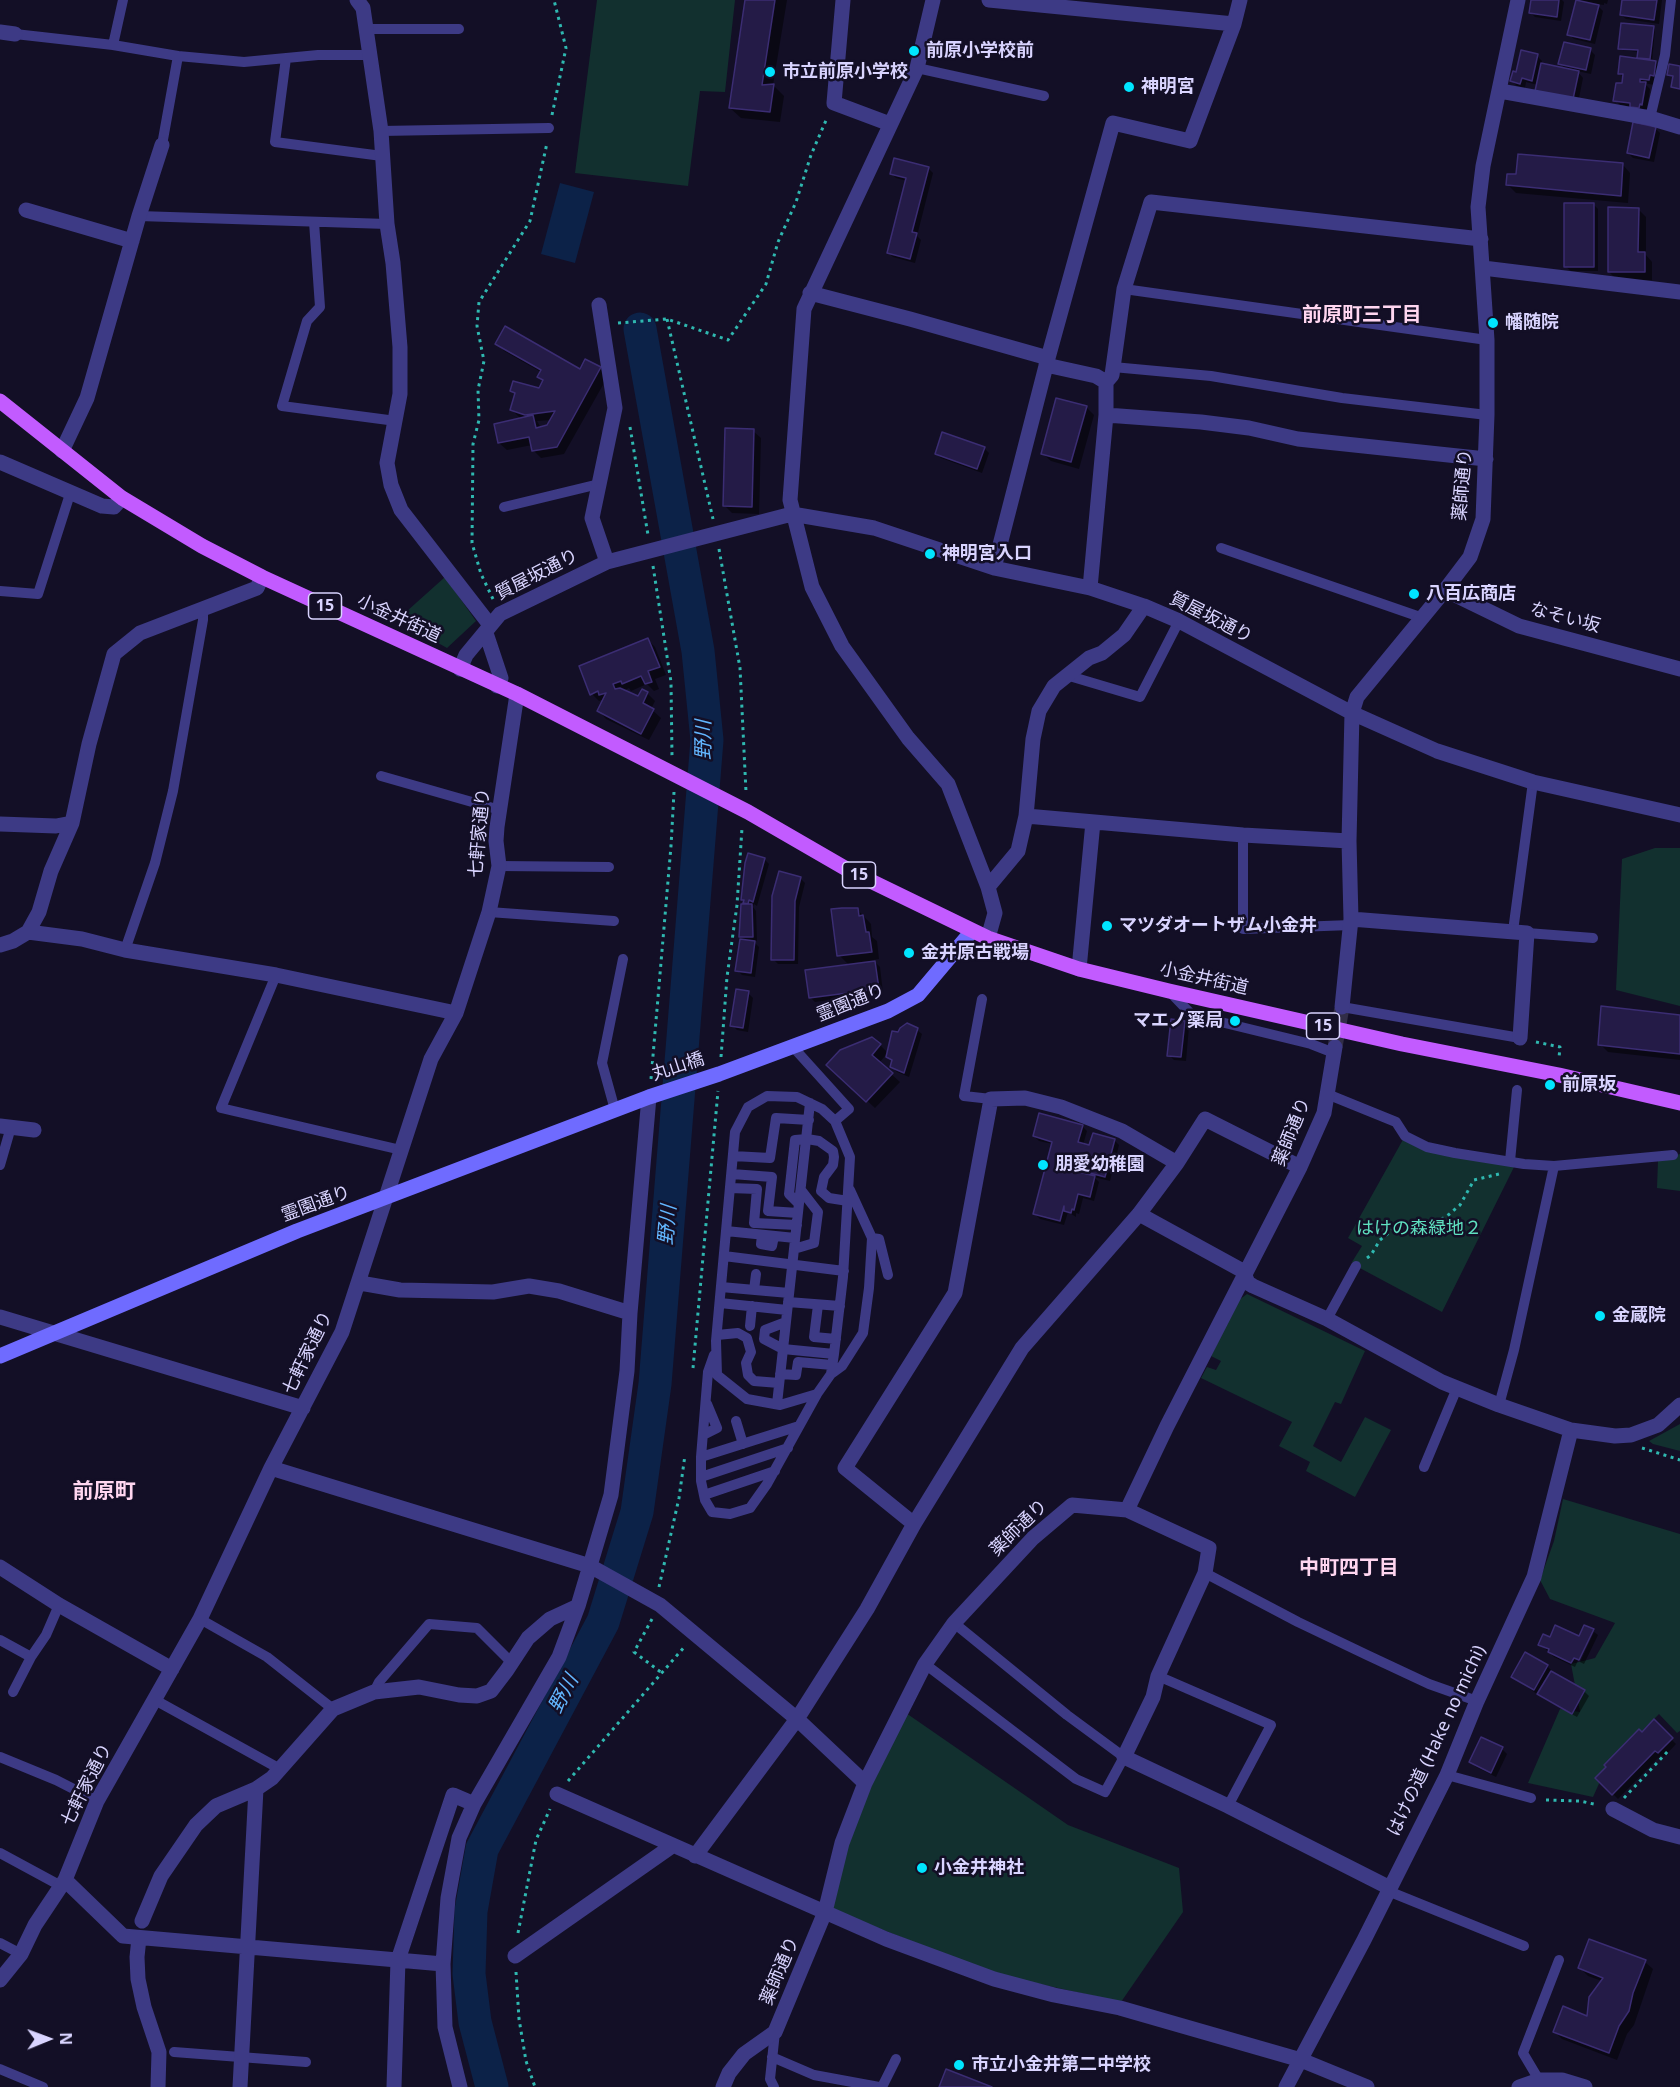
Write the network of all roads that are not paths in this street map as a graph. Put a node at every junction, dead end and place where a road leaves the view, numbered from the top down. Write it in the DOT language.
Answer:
graph roads {
  1 [pos="123,0"];
  2 [pos="357,0"];
  3 [pos="843,0"];
  4 [pos="933,0"];
  5 [pos="989,0"];
  6 [pos="1240,0"];
  7 [pos="1518,0"];
  8 [pos="1671,0"];
  9 [pos="1234,24"];
  10 [pos="366,29"];
  11 [pos="459,29"];
  12 [pos="7,33"];
  13 [pos="113,45"];
  14 [pos="370,55"];
  15 [pos="178,56"];
  16 [pos="286,58"];
  17 [pos="917,68"];
  18 [pos="1500,91"];
  19 [pos="1044,96"];
  20 [pos="1650,118"];
  21 [pos="890,124"];
  22 [pos="1680,127"];
  23 [pos="549,128"];
  24 [pos="381,131"];
  25 [pos="162,146"];
  26 [pos="382,156"];
  27 [pos="26,210"];
  28 [pos="139,216"];
  29 [pos="314,222"];
  30 [pos="387,224"];
  31 [pos="1481,238"];
  32 [pos="132,241"];
  33 [pos="1483,268"];
  34 [pos="1124,289"];
  35 [pos="1680,292"];
  36 [pos="810,294"];
  37 [pos="599,305"];
  38 [pos="1486,340"];
  39 [pos="1047,362"];
  40 [pos="1113,366"];
  41 [pos="1106,382"];
  42 [pos="0,401"];
  43 [pos="1106,415"];
  44 [pos="1487,415"];
  45 [pos="396,421"];
  46 [pos="62,451"];
  47 [pos="1486,459"];
  48 [pos="0,462"];
  49 [pos="599,484"];
  50 [pos="70,494"];
  51 [pos="122,498"];
  52 [pos="504,507"];
  53 [pos="792,514"];
  54 [pos="1221,548"];
  55 [pos="607,562"];
  56 [pos="994,568"];
  57 [pos="262,577"];
  58 [pos="1090,588"];
  59 [pos="1446,590"];
  60 [pos="0,591"];
  61 [pos="1144,606"];
  62 [pos="203,609"];
  63 [pos="1423,618"];
  64 [pos="1179,621"];
  65 [pos="492,624"];
  66 [pos="460,669"];
  67 [pos="1680,669"];
  68 [pos="1066,675"];
  69 [pos="497,686"];
  70 [pos="517,694"];
  71 [pos="1352,713"];
  72 [pos="381,776"];
  73 [pos="1533,782"];
  74 [pos="500,810"];
  75 [pos="1680,815"];
  76 [pos="1026,816"];
  77 [pos="1093,822"];
  78 [pos="72,823"];
  79 [pos="0,824"];
  80 [pos="1243,835"];
  81 [pos="1349,841"];
  82 [pos="499,866"];
  83 [pos="609,867"];
  84 [pos="988,887"];
  85 [pos="489,912"];
  86 [pos="614,921"];
  87 [pos="1351,922"];
  88 [pos="972,931"];
  89 [pos="28,932"];
  90 [pos="1520,932"];
  91 [pos="988,938"];
  92 [pos="1593,938"];
  93 [pos="0,945"];
  94 [pos="125,950"];
  95 [pos="623,958"];
  96 [pos="1079,969"];
  97 [pos="276,975"];
  98 [pos="1169,991"];
  99 [pos="982,999"];
  100 [pos="1342,1007"];
  101 [pos="456,1013"];
  102 [pos="1520,1038"];
  103 [pos="793,1047"];
  104 [pos="1335,1050"];
  105 [pos="719,1074"];
  106 [pos="1517,1090"];
  107 [pos="1328,1094"];
  108 [pos="649,1097"];
  109 [pos="991,1099"];
  110 [pos="810,1103"];
  111 [pos="1680,1103"];
  112 [pos="615,1110"];
  113 [pos="809,1120"];
  114 [pos="835,1121"];
  115 [pos="5,1126"];
  116 [pos="34,1130"];
  117 [pos="807,1139"];
  118 [pos="401,1150"];
  119 [pos="1673,1155"];
  120 [pos="733,1156"];
  121 [pos="1510,1161"];
  122 [pos="1177,1163"];
  123 [pos="0,1165"];
  124 [pos="1554,1166"];
  125 [pos="1300,1167"];
  126 [pos="732,1174"];
  127 [pos="849,1187"];
  128 [pos="730,1188"];
  129 [pos="801,1190"];
  130 [pos="385,1199"];
  131 [pos="848,1200"];
  132 [pos="799,1208"];
  133 [pos="1139,1214"];
  134 [pos="797,1225"];
  135 [pos="726,1231"];
  136 [pos="872,1238"];
  137 [pos="795,1244"];
  138 [pos="724,1256"];
  139 [pos="792,1264"];
  140 [pos="1356,1266"];
  141 [pos="844,1271"];
  142 [pos="756,1274"];
  143 [pos="888,1275"];
  144 [pos="1245,1277"];
  145 [pos="360,1283"];
  146 [pos="721,1287"];
  147 [pos="754,1290"];
  148 [pos="788,1302"];
  149 [pos="720,1303"];
  150 [pos="818,1305"];
  151 [pos="752,1306"];
  152 [pos="840,1306"];
  153 [pos="630,1313"];
  154 [pos="0,1317"];
  155 [pos="1327,1319"];
  156 [pos="786,1322"];
  157 [pos="750,1326"];
  158 [pos="57,1333"];
  159 [pos="717,1335"];
  160 [pos="836,1339"];
  161 [pos="717,1348"];
  162 [pos="783,1349"];
  163 [pos="0,1356"];
  164 [pos="833,1364"];
  165 [pos="780,1378"];
  166 [pos="1457,1388"];
  167 [pos="817,1394"];
  168 [pos="777,1404"];
  169 [pos="1499,1405"];
  170 [pos="1680,1405"];
  171 [pos="303,1408"];
  172 [pos="736,1421"];
  173 [pos="799,1426"];
  174 [pos="1571,1430"];
  175 [pos="743,1444"];
  176 [pos="788,1448"];
  177 [pos="701,1457"];
  178 [pos="1424,1467"];
  179 [pos="271,1468"];
  180 [pos="775,1471"];
  181 [pos="701,1477"];
  182 [pos="704,1495"];
  183 [pos="1127,1510"];
  184 [pos="914,1524"];
  185 [pos="590,1566"];
  186 [pos="0,1568"];
  187 [pos="1204,1573"];
  188 [pos="59,1605"];
  189 [pos="578,1606"];
  190 [pos="200,1618"];
  191 [pos="954,1623"];
  192 [pos="0,1640"];
  193 [pos="31,1657"];
  194 [pos="512,1663"];
  195 [pos="925,1664"];
  196 [pos="172,1669"];
  197 [pos="1158,1676"];
  198 [pos="12,1692"];
  199 [pos="374,1692"];
  200 [pos="155,1700"];
  201 [pos="1477,1701"];
  202 [pos="333,1709"];
  203 [pos="797,1719"];
  204 [pos="0,1757"];
  205 [pos="1124,1757"];
  206 [pos="280,1769"];
  207 [pos="1447,1775"];
  208 [pos="865,1783"];
  209 [pos="256,1789"];
  210 [pos="557,1794"];
  211 [pos="1531,1798"];
  212 [pos="97,1801"];
  213 [pos="474,1804"];
  214 [pos="1228,1806"];
  215 [pos="1613,1809"];
  216 [pos="1680,1837"];
  217 [pos="672,1846"];
  218 [pos="0,1853"];
  219 [pos="695,1856"];
  220 [pos="63,1883"];
  221 [pos="1389,1890"];
  222 [pos="825,1912"];
  223 [pos="142,1921"];
  224 [pos="139,1938"];
  225 [pos="0,1943"];
  226 [pos="1524,1946"];
  227 [pos="247,1948"];
  228 [pos="21,1954"];
  229 [pos="515,1956"];
  230 [pos="398,1960"];
  231 [pos="1559,1960"];
  232 [pos="443,1964"];
  233 [pos="0,1980"];
  234 [pos="775,2032"];
  235 [pos="174,2052"];
  236 [pos="241,2056"];
  237 [pos="772,2057"];
  238 [pos="896,2059"];
  239 [pos="1301,2060"];
  240 [pos="306,2062"];
  241 [pos="0,2069"];
  242 [pos="1539,2080"];
  243 [pos="43,2087"];
  244 [pos="158,2087"];
  245 [pos="240,2087"];
  246 [pos="394,2087"];
  247 [pos="460,2087"];
  248 [pos="723,2087"];
  249 [pos="774,2087"];
  250 [pos="881,2087"];
  251 [pos="1286,2087"];
  252 [pos="1367,2087"];
  253 [pos="1519,2087"];
  254 [pos="1585,2087"];
  1 -- 13 [label="lane"];
  2 -- 10 [label="street"];
  3 -- 21 [label="street"];
  4 -- 17 [label="street"];
  5 -- 9 [label="street"];
  6 -- 9 [label="street"];
  7 -- 18 [label="street, 薬師通り"];
  8 -- 20 [label="lane"];
  9 -- 39 [label="street"];
  10 -- 11 [label="lane"];
  10 -- 14 [label="street"];
  12 -- 13 [label="lane"];
  13 -- 15 [label="lane"];
  14 -- 16 [label="lane"];
  14 -- 24 [label="street"];
  15 -- 16 [label="lane"];
  15 -- 25 [label="lane"];
  16 -- 26 [label="lane"];
  17 -- 19 [label="lane"];
  17 -- 21 [label="street"];
  18 -- 20 [label="street"];
  18 -- 31 [label="street, 薬師通り"];
  20 -- 22 [label="street"];
  21 -- 36 [label="street"];
  23 -- 24 [label="lane"];
  24 -- 26 [label="street"];
  25 -- 28 [label="street"];
  26 -- 30 [label="street"];
  27 -- 32 [label="street"];
  28 -- 29 [label="lane"];
  28 -- 32 [label="street"];
  29 -- 30 [label="lane"];
  29 -- 45 [label="lane"];
  30 -- 45 [label="street"];
  31 -- 33 [label="street, 薬師通り"];
  31 -- 34 [label="street"];
  32 -- 46 [label="street"];
  33 -- 35 [label="street"];
  33 -- 38 [label="street, 薬師通り"];
  34 -- 38 [label="lane"];
  34 -- 40 [label="street"];
  36 -- 39 [label="street"];
  36 -- 53 [label="street"];
  37 -- 49 [label="street"];
  38 -- 44 [label="street, 薬師通り"];
  39 -- 41 [label="street"];
  39 -- 56 [label="street"];
  40 -- 41 [label="street"];
  40 -- 44 [label="lane"];
  41 -- 43 [label="street"];
  42 -- 46 [label="main road, 小金井街道 / 15"];
  43 -- 47 [label="street"];
  43 -- 58 [label="street"];
  44 -- 47 [label="street, 薬師通り"];
  45 -- 65 [label="street"];
  46 -- 51 [label="main road, 小金井街道 / 15"];
  47 -- 59 [label="street, 薬師通り"];
  48 -- 50 [label="street"];
  49 -- 52 [label="lane"];
  49 -- 55 [label="street"];
  50 -- 51 [label="street"];
  50 -- 60 [label="lane"];
  51 -- 57 [label="main road, 小金井街道 / 15"];
  53 -- 55 [label="street, 質屋坂通り"];
  53 -- 56 [label="street, 質屋坂通り"];
  53 -- 84 [label="street"];
  54 -- 63 [label="lane"];
  55 -- 65 [label="street, 質屋坂通り"];
  56 -- 58 [label="street, 質屋坂通り"];
  57 -- 62 [label="street"];
  57 -- 66 [label="main road, 小金井街道 / 15"];
  58 -- 61 [label="street, 質屋坂通り"];
  59 -- 63 [label="street, 薬師通り"];
  59 -- 67 [label="street, なそい坂"];
  61 -- 64 [label="street, 質屋坂通り"];
  61 -- 68 [label="street"];
  62 -- 78 [label="street"];
  62 -- 94 [label="lane"];
  63 -- 71 [label="street, 薬師通り"];
  64 -- 68 [label="lane"];
  64 -- 71 [label="street, 質屋坂通り"];
  65 -- 66 [label="street, 質屋坂通り"];
  65 -- 69 [label="street"];
  66 -- 69 [label="main road, 小金井街道 / 15"];
  68 -- 76 [label="street"];
  69 -- 70 [label="main road, 小金井街道 / 15"];
  70 -- 74 [label="street, 七軒家通り"];
  70 -- 88 [label="main road, 小金井街道 / 15"];
  71 -- 73 [label="street, 質屋坂通り"];
  71 -- 81 [label="street, 薬師通り"];
  72 -- 74 [label="lane"];
  73 -- 75 [label="street, 質屋坂通り"];
  73 -- 90 [label="lane"];
  74 -- 82 [label="street, 七軒家通り"];
  76 -- 77 [label="street"];
  76 -- 84 [label="street"];
  77 -- 80 [label="street"];
  77 -- 96 [label="street"];
  78 -- 79 [label="street"];
  78 -- 89 [label="street"];
  80 -- 81 [label="street"];
  80 -- 87 [label="lane"];
  81 -- 87 [label="street, 薬師通り"];
  82 -- 83 [label="lane"];
  82 -- 85 [label="street, 七軒家通り"];
  84 -- 91 [label="street"];
  85 -- 86 [label="lane"];
  85 -- 101 [label="street, 七軒家通り"];
  87 -- 90 [label="street"];
  87 -- 100 [label="street, 薬師通り"];
  88 -- 91 [label="main road, 小金井街道 / 15"];
  88 -- 103 [label="street, 霊園通り"];
  89 -- 93 [label="street"];
  89 -- 94 [label="street"];
  90 -- 92 [label="lane"];
  90 -- 102 [label="street"];
  91 -- 96 [label="main road, 小金井街道 / 15"];
  94 -- 97 [label="street"];
  95 -- 112 [label="lane"];
  96 -- 98 [label="main road, 小金井街道 / 15"];
  97 -- 101 [label="street"];
  97 -- 118 [label="lane"];
  98 -- 104 [label="lane"];
  98 -- 111 [label="main road, 小金井街道 / 15"];
  99 -- 109 [label="lane"];
  100 -- 102 [label="lane"];
  101 -- 118 [label="street, 七軒家通り"];
  103 -- 105 [label="street, 霊園通り"];
  103 -- 114 [label="lane"];
  104 -- 107 [label="street, 薬師通り"];
  105 -- 108 [label="street, 丸山橋"];
  106 -- 121 [label="lane"];
  107 -- 121 [label="lane"];
  107 -- 125 [label="street, 薬師通り"];
  108 -- 112 [label="street, 霊園通り"];
  108 -- 153 [label="street"];
  109 -- 122 [label="street"];
  109 -- 184 [label="street"];
  110 -- 113 [label="lane"];
  110 -- 114 [label="lane"];
  110 -- 120 [label="lane"];
  112 -- 130 [label="street, 霊園通り"];
  113 -- 117 [label="lane"];
  113 -- 120 [label="lane"];
  114 -- 127 [label="lane"];
  115 -- 116 [label="street"];
  115 -- 123 [label="lane"];
  117 -- 129 [label="lane"];
  117 -- 131 [label="lane"];
  117 -- 132 [label="lane"];
  118 -- 130 [label="street, 七軒家通り"];
  119 -- 124 [label="lane"];
  120 -- 126 [label="lane"];
  121 -- 124 [label="lane"];
  122 -- 125 [label="street"];
  122 -- 133 [label="street"];
  124 -- 169 [label="lane"];
  125 -- 144 [label="street, 薬師通り"];
  126 -- 128 [label="lane"];
  126 -- 132 [label="lane"];
  127 -- 131 [label="lane"];
  127 -- 136 [label="lane"];
  128 -- 134 [label="lane"];
  128 -- 135 [label="lane"];
  129 -- 132 [label="lane"];
  129 -- 137 [label="lane"];
  130 -- 145 [label="street, 七軒家通り"];
  130 -- 158 [label="street, 霊園通り"];
  131 -- 141 [label="lane"];
  132 -- 134 [label="lane"];
  133 -- 144 [label="street"];
  133 -- 184 [label="street"];
  134 -- 137 [label="lane"];
  135 -- 137 [label="lane"];
  135 -- 138 [label="lane"];
  136 -- 143 [label="lane"];
  136 -- 164 [label="lane"];
  137 -- 139 [label="lane"];
  138 -- 139 [label="lane"];
  138 -- 146 [label="lane"];
  139 -- 141 [label="lane"];
  139 -- 148 [label="lane"];
  140 -- 155 [label="lane"];
  141 -- 152 [label="lane"];
  142 -- 147 [label="lane"];
  144 -- 155 [label="street"];
  144 -- 183 [label="street, 薬師通り"];
  145 -- 153 [label="street"];
  145 -- 171 [label="street, 七軒家通り"];
  146 -- 147 [label="lane"];
  146 -- 149 [label="lane"];
  147 -- 148 [label="lane"];
  148 -- 150 [label="lane"];
  148 -- 151 [label="lane"];
  148 -- 156 [label="lane"];
  149 -- 151 [label="lane"];
  149 -- 159 [label="lane"];
  150 -- 152 [label="lane"];
  150 -- 160 [label="lane"];
  151 -- 157 [label="lane"];
  152 -- 160 [label="lane"];
  153 -- 185 [label="street"];
  154 -- 158 [label="street"];
  155 -- 166 [label="street"];
  156 -- 162 [label="lane"];
  156 -- 162 [label="lane"];
  158 -- 163 [label="street, 霊園通り"];
  158 -- 171 [label="street"];
  159 -- 161 [label="lane"];
  159 -- 165 [label="lane"];
  160 -- 164 [label="lane"];
  161 -- 168 [label="lane"];
  161 -- 177 [label="lane"];
  162 -- 164 [label="lane"];
  162 -- 165 [label="lane"];
  164 -- 165 [label="lane"];
  164 -- 167 [label="lane"];
  165 -- 168 [label="lane"];
  166 -- 169 [label="street"];
  166 -- 178 [label="lane"];
  167 -- 168 [label="lane"];
  167 -- 173 [label="lane"];
  169 -- 174 [label="street"];
  170 -- 174 [label="street"];
  171 -- 179 [label="street, 七軒家通り"];
  172 -- 175 [label="lane"];
  173 -- 175 [label="lane"];
  173 -- 176 [label="lane"];
  174 -- 201 [label="street, はけの道 (Hake no michi)"];
  175 -- 177 [label="lane"];
  176 -- 180 [label="lane"];
  176 -- 181 [label="lane"];
  177 -- 181 [label="lane"];
  179 -- 185 [label="street"];
  179 -- 190 [label="street, 七軒家通り"];
  180 -- 182 [label="lane"];
  180 -- 182 [label="lane"];
  181 -- 182 [label="lane"];
  183 -- 187 [label="street"];
  183 -- 191 [label="street, 薬師通り"];
  184 -- 203 [label="street"];
  185 -- 189 [label="street"];
  185 -- 203 [label="street"];
  186 -- 188 [label="street"];
  187 -- 197 [label="street"];
  187 -- 201 [label="lane"];
  188 -- 193 [label="lane"];
  188 -- 196 [label="street"];
  189 -- 194 [label="street"];
  189 -- 213 [label="street"];
  190 -- 196 [label="street, 七軒家通り"];
  190 -- 202 [label="lane"];
  191 -- 195 [label="street, 薬師通り"];
  191 -- 205 [label="lane"];
  192 -- 193 [label="lane"];
  193 -- 198 [label="lane"];
  194 -- 199 [label="street"];
  194 -- 199 [label="lane"];
  195 -- 205 [label="lane"];
  195 -- 208 [label="street, 薬師通り"];
  196 -- 200 [label="street, 七軒家通り"];
  197 -- 205 [label="street"];
  197 -- 214 [label="lane"];
  199 -- 202 [label="street"];
  200 -- 206 [label="lane"];
  200 -- 212 [label="street, 七軒家通り"];
  201 -- 207 [label="street, はけの道 (Hake no michi)"];
  202 -- 206 [label="street"];
  203 -- 208 [label="street"];
  203 -- 219 [label="street"];
  204 -- 212 [label="lane"];
  205 -- 214 [label="street"];
  206 -- 209 [label="street"];
  207 -- 211 [label="lane"];
  207 -- 221 [label="street, はけの道 (Hake no michi)"];
  208 -- 222 [label="street, 薬師通り"];
  209 -- 223 [label="street"];
  209 -- 227 [label="street"];
  210 -- 217 [label="street"];
  212 -- 220 [label="street, 七軒家通り"];
  213 -- 230 [label="street"];
  213 -- 232 [label="street"];
  214 -- 221 [label="street"];
  215 -- 216 [label="street"];
  217 -- 219 [label="street"];
  217 -- 229 [label="street"];
  218 -- 220 [label="lane"];
  219 -- 222 [label="street"];
  220 -- 224 [label="street"];
  220 -- 228 [label="street, 七軒家通り"];
  221 -- 226 [label="lane"];
  221 -- 239 [label="street, はけの道 (Hake no michi)"];
  222 -- 234 [label="street, 薬師通り"];
  222 -- 239 [label="street"];
  224 -- 227 [label="street"];
  224 -- 244 [label="street"];
  225 -- 228 [label="lane"];
  227 -- 230 [label="street"];
  227 -- 236 [label="street"];
  228 -- 233 [label="street, 七軒家通り"];
  230 -- 232 [label="street"];
  230 -- 246 [label="street"];
  231 -- 242 [label="lane"];
  232 -- 247 [label="street"];
  234 -- 237 [label="lane, 薬師通り"];
  234 -- 248 [label="street"];
  235 -- 236 [label="lane"];
  236 -- 240 [label="lane"];
  236 -- 245 [label="street"];
  237 -- 249 [label="lane, 薬師通り"];
  237 -- 250 [label="lane"];
  238 -- 250 [label="lane"];
  239 -- 251 [label="street, はけの道 (Hake no michi)"];
  239 -- 252 [label="street"];
  241 -- 243 [label="lane"];
  242 -- 253 [label="street"];
  242 -- 254 [label="street"];
}
